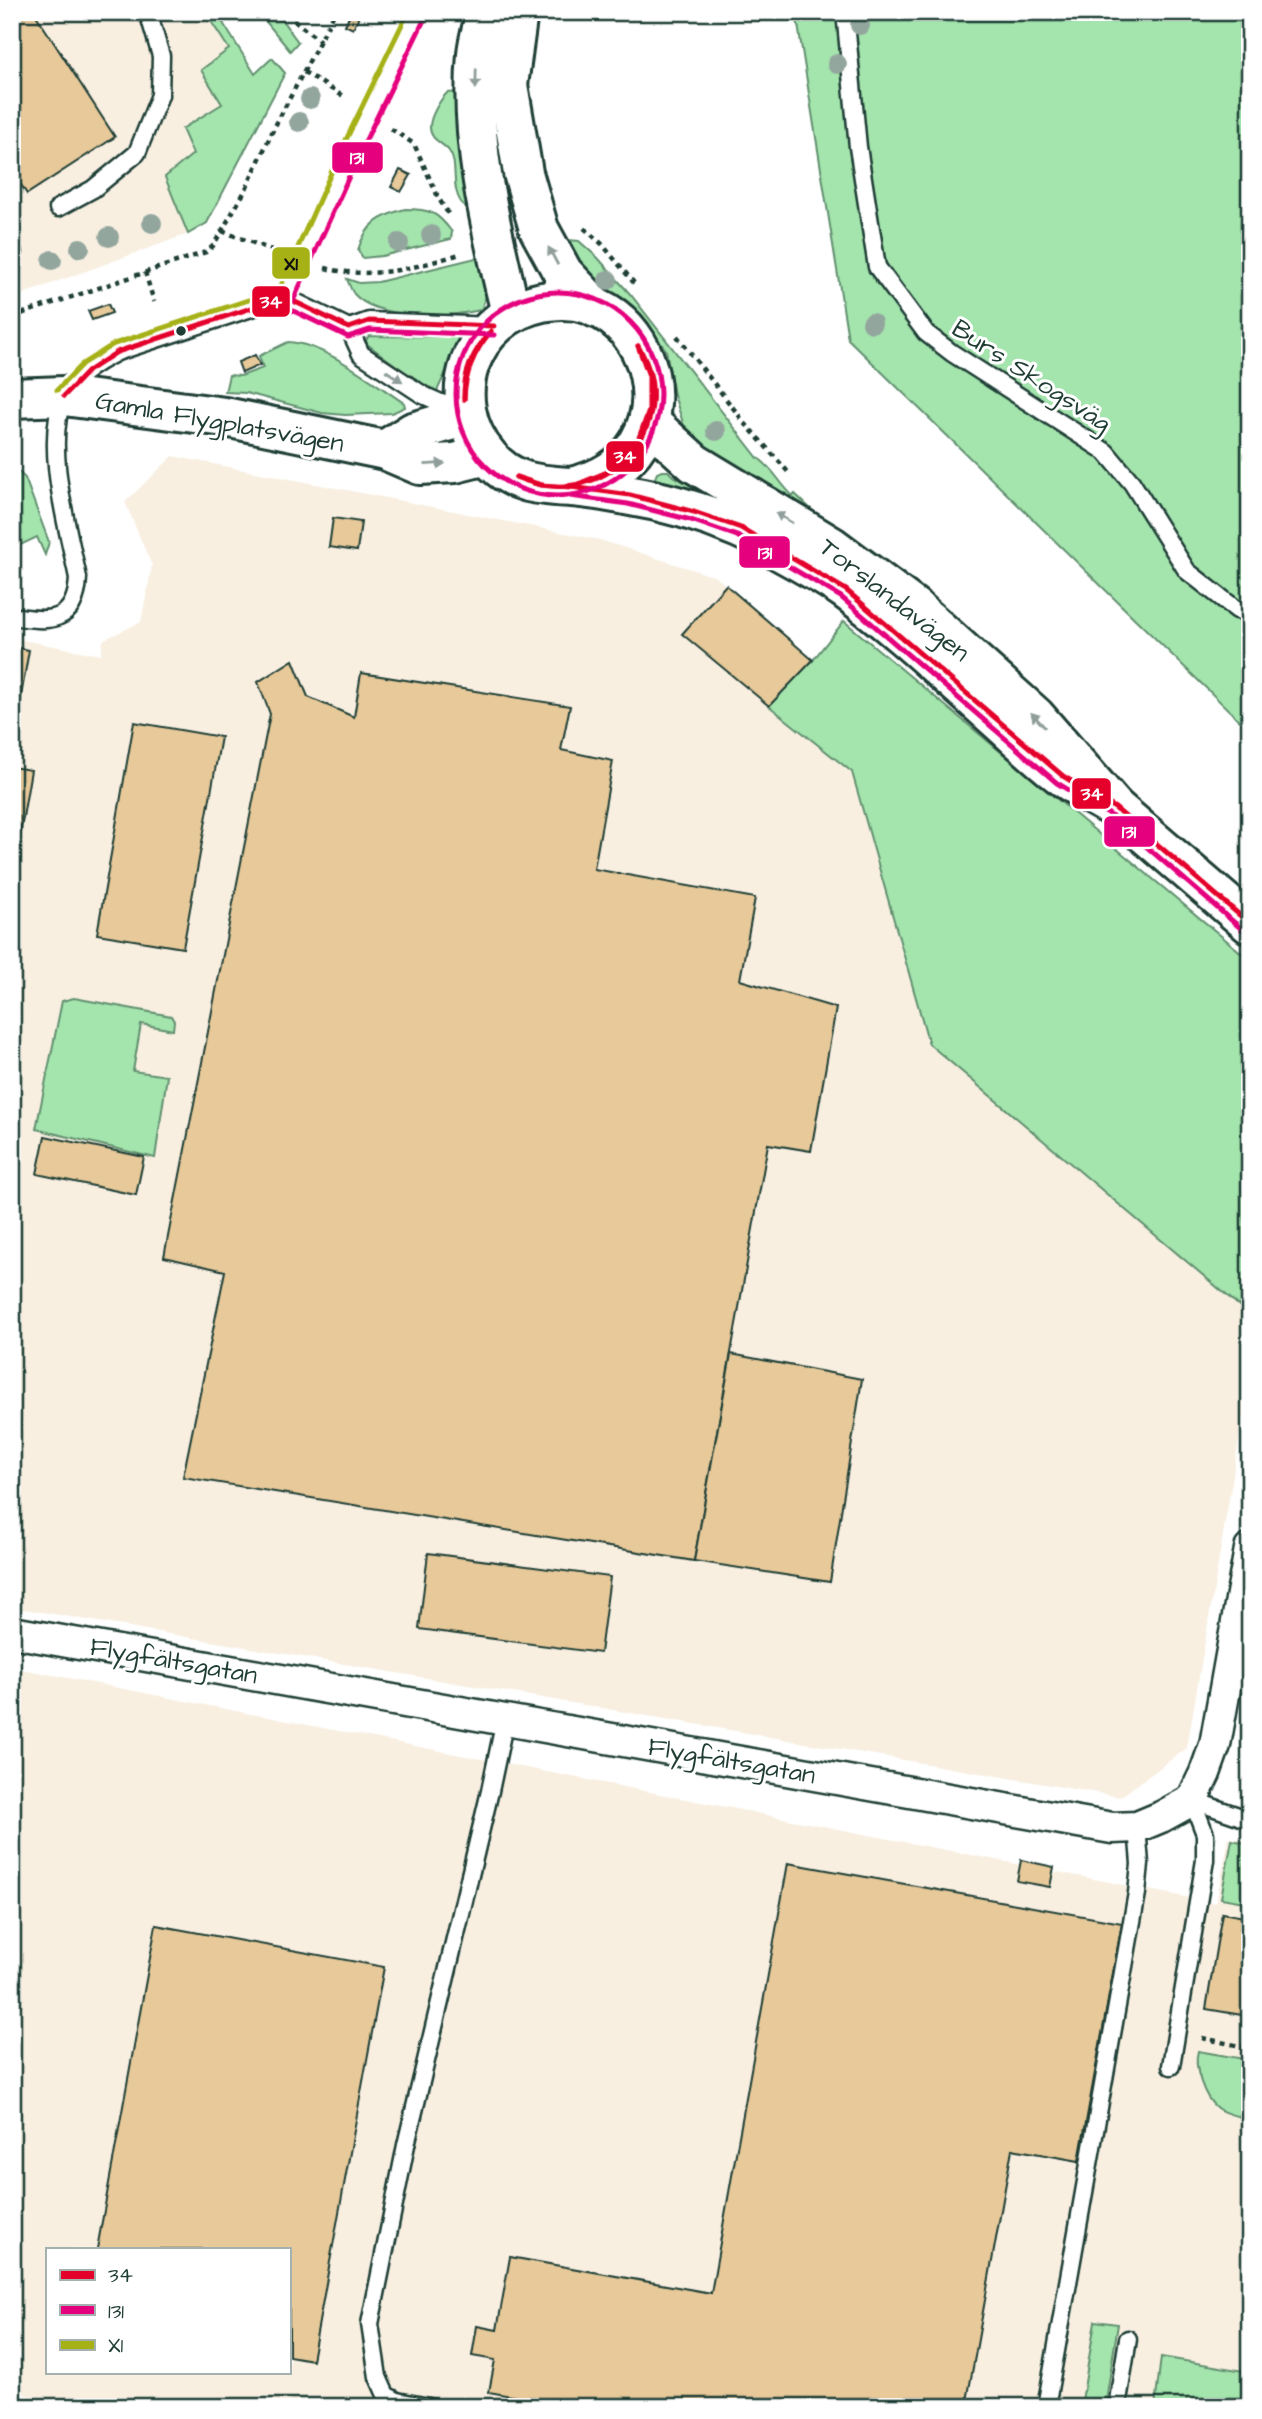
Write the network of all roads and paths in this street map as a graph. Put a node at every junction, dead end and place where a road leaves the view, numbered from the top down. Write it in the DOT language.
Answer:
graph roads {
  1 [pos="148,12"];
  2 [pos="288,12"];
  3 [pos="335,12"];
  4 [pos="418,12"];
  5 [pos="486,12"];
  6 [pos="518,12"];
  7 [pos="845,12"];
  8 [pos="320,41"];
  9 [pos="304,72"];
  10 [pos="368,113"];
  11 [pos="58,208"];
  12 [pos="539,229"];
  13 [pos="222,231"];
  14 [pos="488,246"];
  15 [pos="302,262"];
  16 [pos="145,272"];
  17 [pos="642,293"];
  18 [pos="285,297"];
  19 [pos="154,302"];
  20 [pos="596,308"];
  21 [pos="12,317"];
  22 [pos="503,319"];
  23 [pos="349,328"];
  24 [pos="676,335"];
  25 [pos="64,396"];
  26 [pos="12,398"];
  27 [pos="466,412"];
  28 [pos="648,421"];
  29 [pos="385,450"];
  30 [pos="487,455"];
  31 [pos="795,479"];
  32 [pos="571,487"];
  33 [pos="1250,614"];
  34 [pos="12,616"];
  35 [pos="1115,808"];
  36 [pos="1250,924"];
  37 [pos="1250,1549"];
  38 [pos="12,1632"];
  39 [pos="505,1720"];
  40 [pos="1192,1800"];
  41 [pos="1250,1820"];
  42 [pos="1137,1826"];
  43 [pos="1177,2033"];
  44 [pos="1250,2048"];
  45 [pos="1171,2066"];
  46 [pos="1128,2339"];
  47 [pos="429,2407"];
  48 [pos="1046,2407"];
  49 [pos="1117,2407"];
  1 -- 11 [label="lane"];
  2 -- 8 [label="path"];
  3 -- 8 [label="path"];
  4 -- 10 [label="lane"];
  5 -- 14 [label="street, one-way"];
  6 -- 12 [label="street"];
  7 -- 33 [label="lane, Burs Skogsväg"];
  8 -- 9 [label="path"];
  9 -- 10 [label="path"];
  9 -- 13 [label="path"];
  10 -- 14 [label="path"];
  10 -- 15 [label="lane"];
  12 -- 17 [label="path"];
  20 -- 12 [label="street, one-way"];
  13 -- 15 [label="path"];
  13 -- 16 [label="path"];
  14 -- 15 [label="path"];
  14 -- 22 [label="street"];
  15 -- 18 [label="lane"];
  16 -- 19 [label="path"];
  16 -- 21 [label="path"];
  18 -- 23 [label="lane"];
  18 -- 25 [label="lane"];
  20 -- 22 [label="street"];
  20 -- 28 [label="street"];
  22 -- 23 [label="lane"];
  22 -- 27 [label="street"];
  23 -- 27 [label="lane, one-way"];
  24 -- 31 [label="path"];
  25 -- 26 [label="street, Gamla Flygplatsvägen"];
  25 -- 29 [label="street, Gamla Flygplatsvägen"];
  25 -- 34 [label="lane"];
  27 -- 29 [label="street"];
  27 -- 30 [label="street"];
  28 -- 32 [label="street"];
  35 -- 28 [label="street, Torslandavägen, one-way"];
  29 -- 30 [label="street, Gamla Flygplatsvägen, one-way"];
  30 -- 32 [label="street"];
  32 -- 35 [label="street, Torslandavägen"];
  35 -- 36 [label="street, Torslandavägen"];
  37 -- 40 [label="street"];
  38 -- 39 [label="street, Flygfältsgatan"];
  39 -- 42 [label="street, Flygfältsgatan"];
  39 -- 47 [label="lane"];
  40 -- 41 [label="lane"];
  40 -- 42 [label="street, Flygfältsgatan"];
  40 -- 43 [label="lane"];
  42 -- 48 [label="lane"];
  43 -- 44 [label="path"];
  43 -- 45 [label="lane"];
  46 -- 49 [label="lane"];
}
